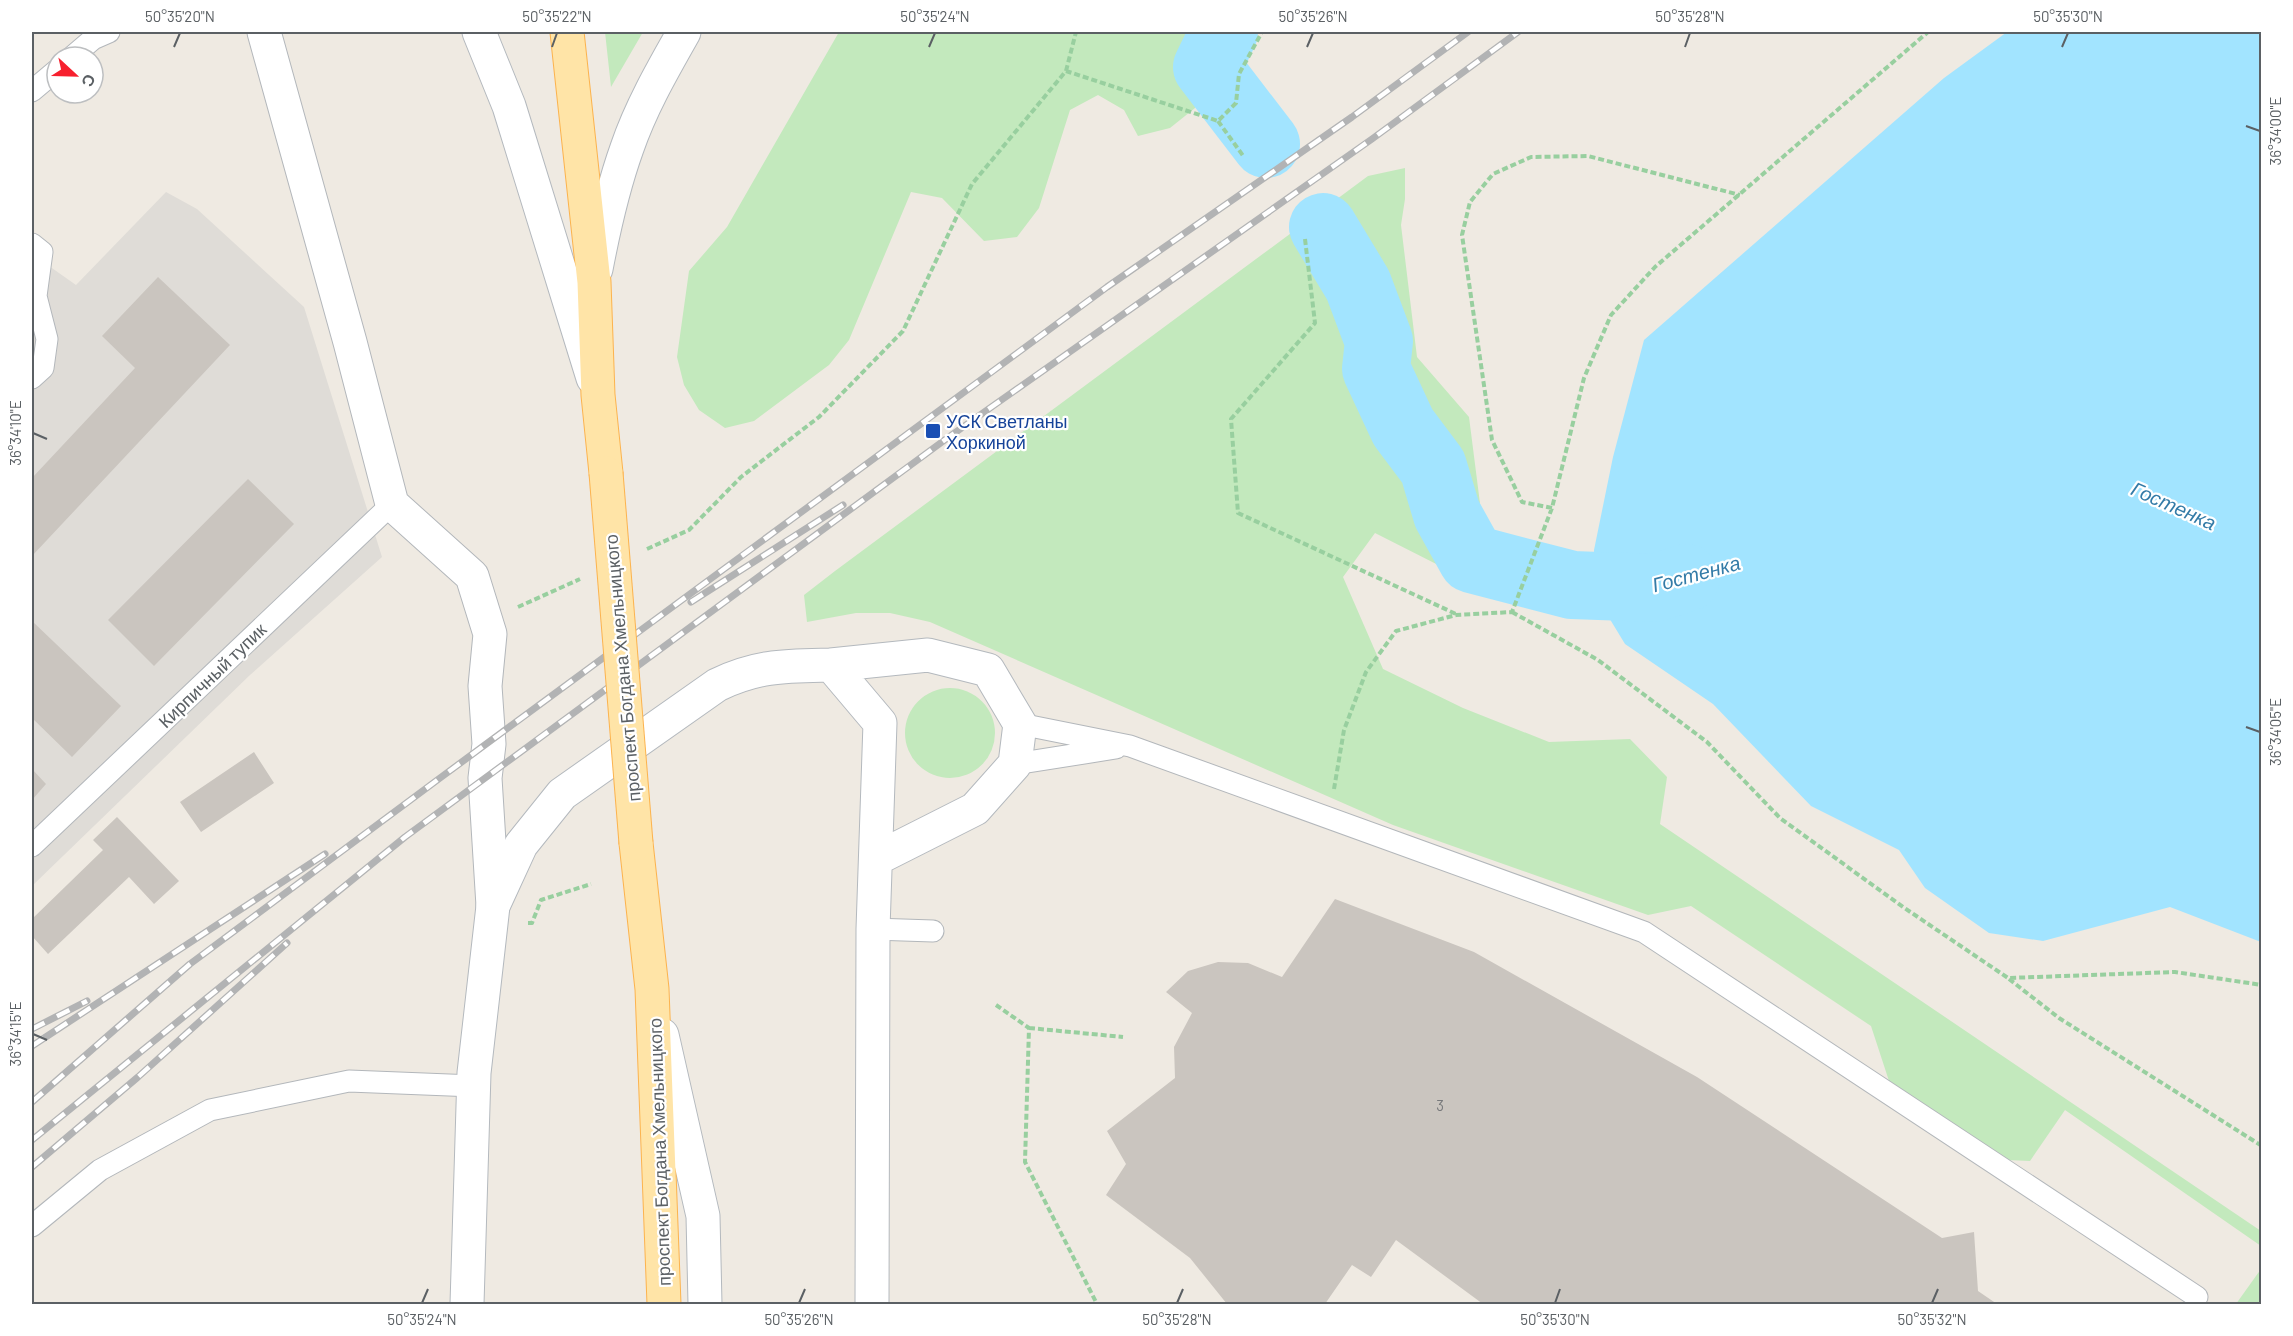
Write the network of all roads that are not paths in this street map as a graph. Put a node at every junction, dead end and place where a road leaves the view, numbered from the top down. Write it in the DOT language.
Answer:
graph roads {
  1 [pos="109,32"];
  2 [pos="264,32"];
  3 [pos="479,32"];
  4 [pos="567,32"];
  5 [pos="684,32"];
  6 [pos="86,45"];
  7 [pos="45,80"];
  8 [pos="32,91"];
  9 [pos="32,244"];
  10 [pos="594,282"];
  11 [pos="32,378"];
  12 [pos="598,394"];
  13 [pos="392,504"];
  14 [pos="831,665"];
  15 [pos="1020,724"];
  16 [pos="1130,746"];
  17 [pos="1015,764"];
  18 [pos="33,843"];
  19 [pos="876,859"];
  20 [pos="493,906"];
  21 [pos="873,929"];
  22 [pos="933,931"];
  23 [pos="652,989"];
  24 [pos="474,1086"];
  25 [pos="32,1226"];
  26 [pos="2197,1297"];
  27 [pos="467,1305"];
  28 [pos="664,1305"];
  29 [pos="705,1305"];
  30 [pos="872,1305"];
  1 -- 6 [label="lane"];
  2 -- 13 [label="street"];
  3 -- 12 [label="street"];
  4 -- 10 [label="main road, проспект Богдана Хмельницкого"];
  5 -- 10 [label="street"];
  7 -- 8 [label="lane"];
  9 -- 11 [label="lane"];
  10 -- 12 [label="main road, проспект Богдана Хмельницкого"];
  12 -- 23 [label="main road, проспект Богдана Хмельницкого, bridge"];
  13 -- 18 [label="lane, Кирпичный тупик"];
  13 -- 20 [label="street"];
  14 -- 15 [label="street"];
  14 -- 19 [label="street"];
  14 -- 20 [label="street"];
  15 -- 16 [label="lane"];
  15 -- 17 [label="street"];
  16 -- 17 [label="lane"];
  16 -- 26 [label="lane"];
  17 -- 19 [label="street"];
  19 -- 21 [label="street"];
  20 -- 24 [label="street"];
  21 -- 22 [label="lane"];
  21 -- 30 [label="street"];
  23 -- 28 [label="main road, проспект Богдана Хмельницкого"];
  23 -- 29 [label="street"];
  24 -- 25 [label="lane"];
  24 -- 27 [label="street"];
}
